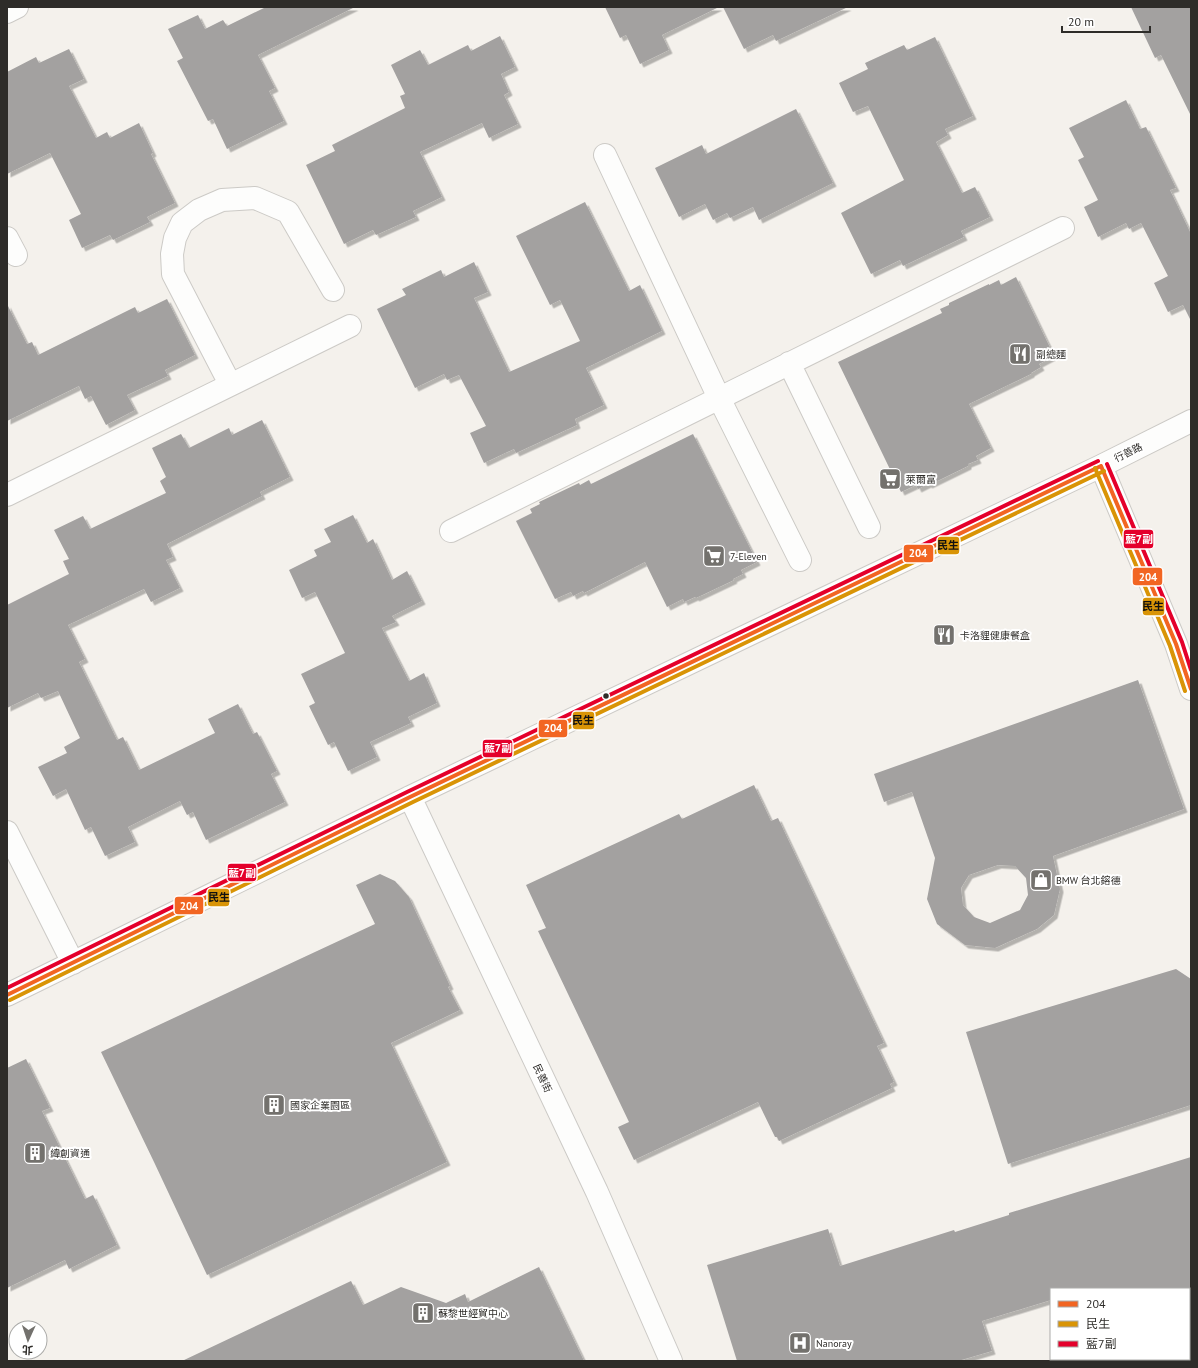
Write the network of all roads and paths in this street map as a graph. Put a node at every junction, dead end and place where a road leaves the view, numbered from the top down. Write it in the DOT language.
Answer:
graph roads {
  1 [pos="17,7"];
  2 [pos="7,12"];
  3 [pos="605,155"];
  4 [pos="1063,228"];
  5 [pos="333,290"];
  6 [pos="350,326"];
  7 [pos="789,363"];
  8 [pos="230,384"];
  9 [pos="719,398"];
  10 [pos="1191,422"];
  11 [pos="1101,466"];
  12 [pos="7,495"];
  13 [pos="869,527"];
  14 [pos="451,531"];
  15 [pos="800,560"];
  16 [pos="1191,689"];
  17 [pos="410,797"];
  18 [pos="7,832"];
  19 [pos="73,963"];
  20 [pos="7,995"];
  21 [pos="671,1361"];
  1 -- 2 [label="street"];
  3 -- 9 [label="street"];
  4 -- 7 [label="street"];
  5 -- 8 [label="street"];
  6 -- 8 [label="street"];
  7 -- 9 [label="street"];
  7 -- 13 [label="street"];
  8 -- 12 [label="street"];
  9 -- 14 [label="street"];
  9 -- 15 [label="street"];
  10 -- 11 [label="street, 行善路"];
  11 -- 16 [label="street"];
  11 -- 17 [label="street, 行善路"];
  17 -- 19 [label="street, 行善路"];
  17 -- 21 [label="street, 民善街"];
  18 -- 19 [label="street"];
  19 -- 20 [label="street, 行善路"];
}
